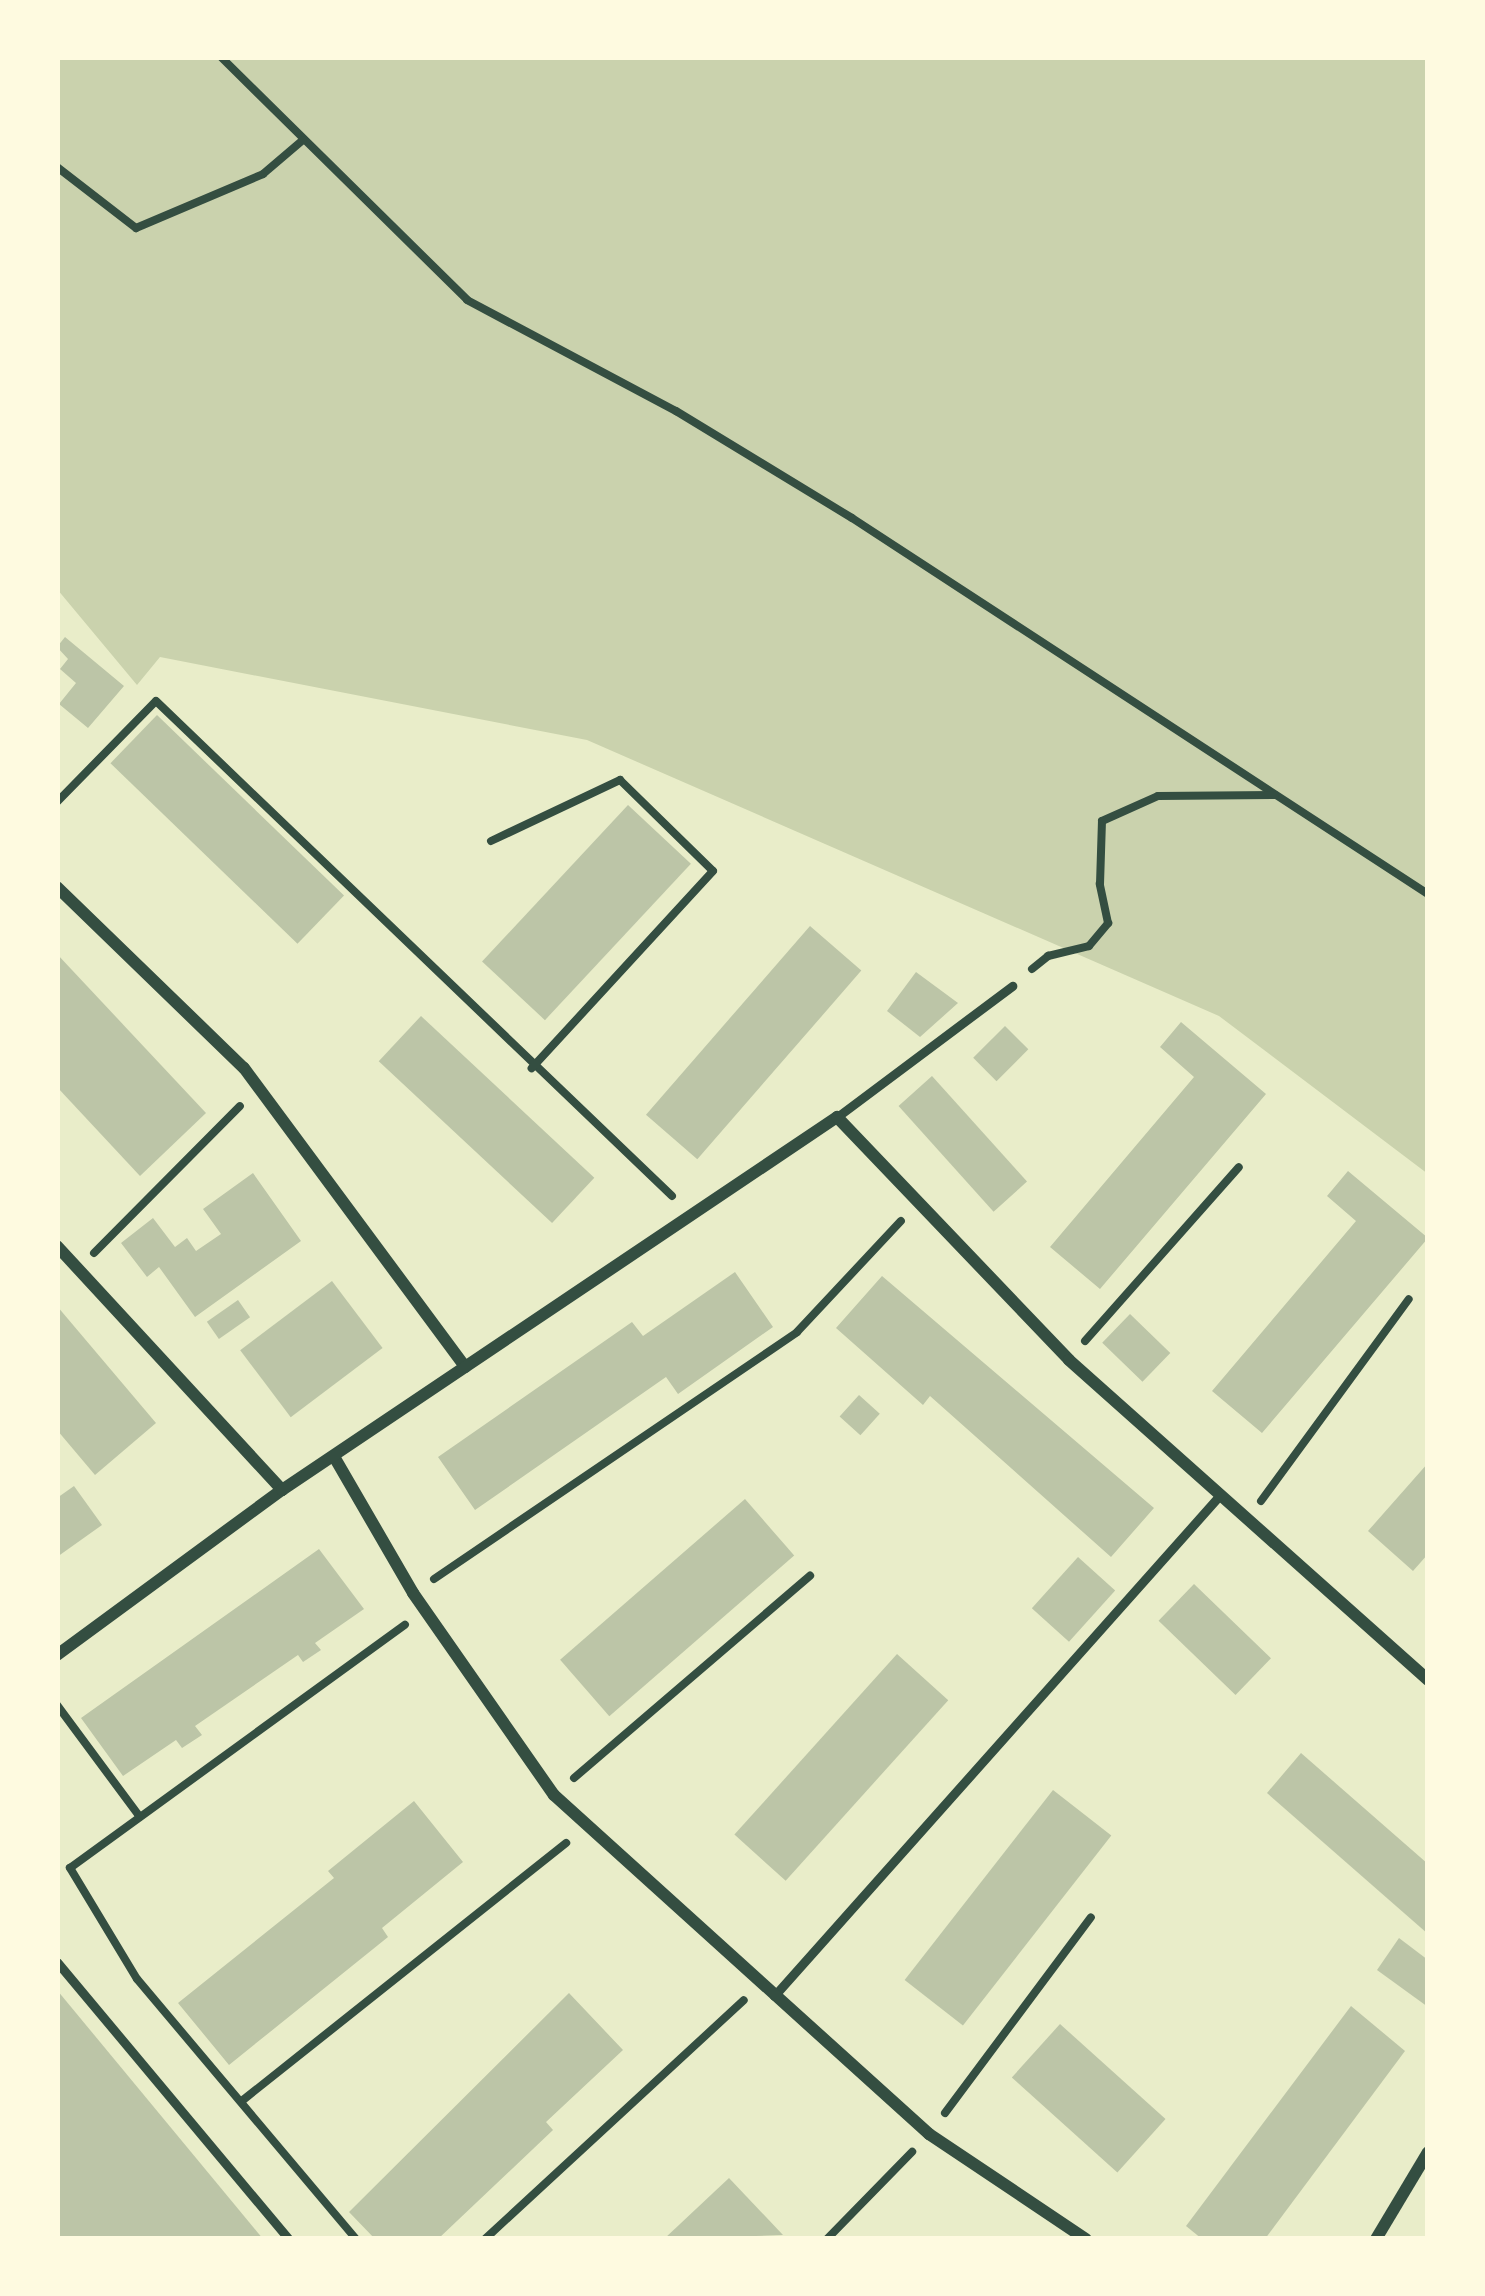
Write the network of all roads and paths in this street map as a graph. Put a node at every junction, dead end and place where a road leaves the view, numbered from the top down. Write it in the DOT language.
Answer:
graph roads {
  1 [pos="221,57"];
  2 [pos="303,140"];
  3 [pos="57,167"];
  4 [pos="1277,795"];
  5 [pos="57,802"];
  6 [pos="491,842"];
  7 [pos="57,886"];
  8 [pos="1428,894"];
  9 [pos="1012,986"];
  10 [pos="532,1068"];
  11 [pos="258,1088"];
  12 [pos="837,1117"];
  13 [pos="1239,1167"];
  14 [pos="918,1202"];
  15 [pos="692,1214"];
  16 [pos="57,1246"];
  17 [pos="78,1268"];
  18 [pos="1409,1298"];
  19 [pos="1069,1360"];
  20 [pos="465,1366"];
  21 [pos="336,1460"];
  22 [pos="282,1490"];
  23 [pos="1222,1494"];
  24 [pos="1248,1519"];
  25 [pos="810,1576"];
  26 [pos="413,1593"];
  27 [pos="426,1611"];
  28 [pos="57,1655"];
  29 [pos="1428,1680"];
  30 [pos="57,1705"];
  31 [pos="554,1795"];
  32 [pos="140,1817"];
  33 [pos="587,1826"];
  34 [pos="1091,1918"];
  35 [pos="57,1962"];
  36 [pos="758,1987"];
  37 [pos="772,1999"];
  38 [pos="244,2100"];
  39 [pos="929,2134"];
  40 [pos="1428,2152"];
  41 [pos="289,2239"];
  42 [pos="356,2239"];
  43 [pos="485,2239"];
  44 [pos="827,2239"];
  45 [pos="1086,2239"];
  46 [pos="1376,2239"];
  1 -- 2 [label="path"];
  2 -- 3 [label="path"];
  2 -- 4 [label="path"];
  4 -- 8 [label="path"];
  4 -- 9 [label="path"];
  5 -- 10 [label="path"];
  6 -- 10 [label="path"];
  7 -- 11 [label="street"];
  9 -- 12 [label="lane"];
  10 -- 15 [label="path"];
  11 -- 17 [label="path"];
  11 -- 20 [label="street"];
  12 -- 14 [label="street"];
  12 -- 15 [label="street"];
  13 -- 19 [label="path"];
  14 -- 19 [label="street"];
  14 -- 26 [label="path"];
  15 -- 20 [label="street"];
  16 -- 17 [label="street"];
  17 -- 22 [label="street"];
  18 -- 24 [label="path"];
  19 -- 23 [label="street"];
  20 -- 21 [label="street"];
  21 -- 22 [label="street"];
  21 -- 26 [label="street"];
  22 -- 28 [label="street"];
  23 -- 24 [label="street"];
  23 -- 37 [label="lane"];
  24 -- 29 [label="street"];
  25 -- 31 [label="path"];
  26 -- 27 [label="street"];
  27 -- 31 [label="street"];
  27 -- 32 [label="path"];
  30 -- 32 [label="path"];
  31 -- 33 [label="street"];
  32 -- 38 [label="path"];
  33 -- 36 [label="street"];
  33 -- 38 [label="path"];
  34 -- 39 [label="path"];
  35 -- 41 [label="lane"];
  36 -- 37 [label="street"];
  36 -- 43 [label="path"];
  37 -- 39 [label="street"];
  38 -- 42 [label="path"];
  39 -- 44 [label="path"];
  39 -- 45 [label="street"];
  40 -- 46 [label="street"];
}
